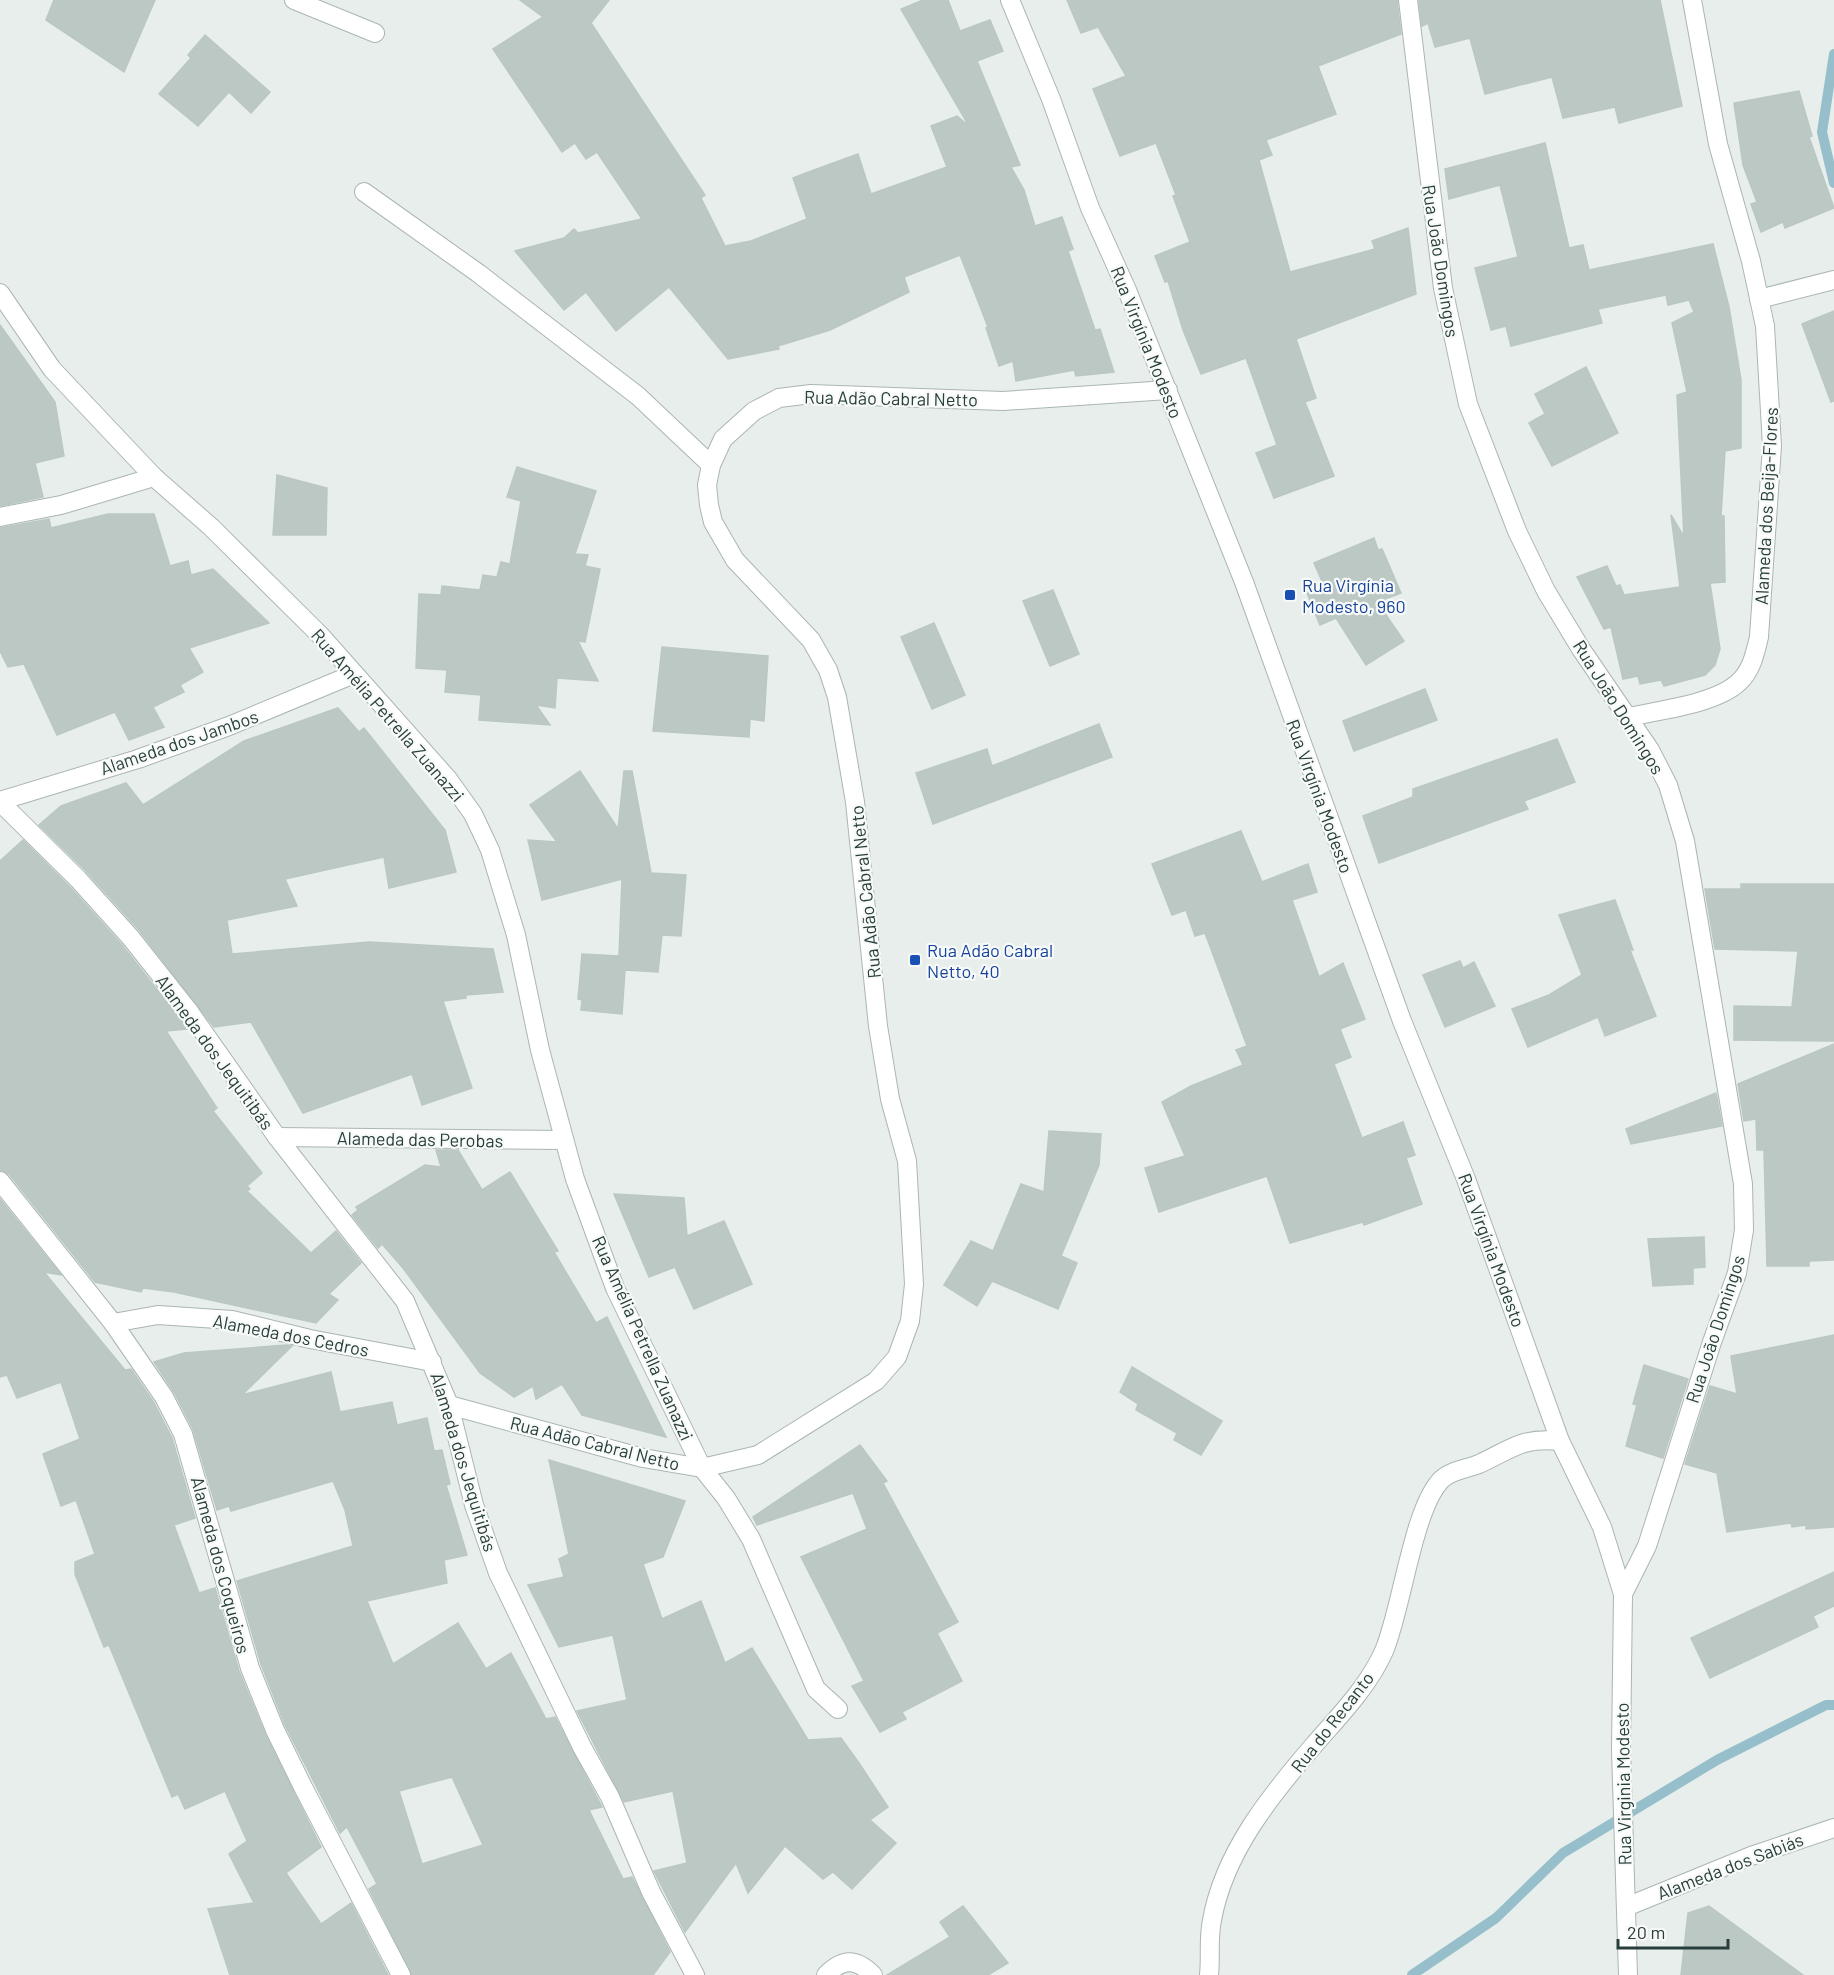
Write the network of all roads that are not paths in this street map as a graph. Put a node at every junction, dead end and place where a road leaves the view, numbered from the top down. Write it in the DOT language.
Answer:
graph roads {
  1 [pos="294,0"];
  2 [pos="1010,0"];
  3 [pos="1408,0"];
  4 [pos="1692,0"];
  5 [pos="375,33"];
  6 [pos="364,192"];
  7 [pos="1834,280"];
  8 [pos="0,293"];
  9 [pos="1759,299"];
  10 [pos="1168,390"];
  11 [pos="711,465"];
  12 [pos="154,477"];
  13 [pos="0,517"];
  14 [pos="354,674"];
  15 [pos="1629,717"];
  16 [pos="0,802"];
  17 [pos="277,1137"];
  18 [pos="564,1140"];
  19 [pos="0,1181"];
  20 [pos="113,1323"];
  21 [pos="432,1362"];
  22 [pos="449,1405"];
  23 [pos="1560,1441"];
  24 [pos="702,1468"];
  25 [pos="1623,1594"];
  26 [pos="838,1709"];
  27 [pos="1834,1828"];
  28 [pos="1626,1906"];
  29 [pos="401,1975"];
  30 [pos="696,1975"];
  31 [pos="826,1975"];
  32 [pos="873,1975"];
  33 [pos="1209,1975"];
  34 [pos="1628,1975"];
  1 -- 5 [label="street"];
  2 -- 10 [label="street, Rua Virgínia Modesto"];
  3 -- 15 [label="street, Rua João Domingos"];
  4 -- 9 [label="street, Alameda dos Beija-Flores"];
  6 -- 11 [label="street"];
  7 -- 9 [label="street"];
  8 -- 12 [label="street, Rua Amélia Petrella Zuanazzi"];
  9 -- 15 [label="street, Alameda dos Beija-Flores"];
  10 -- 11 [label="street, Rua Adão Cabral Netto"];
  10 -- 23 [label="street, Rua Virgínia Modesto"];
  11 -- 24 [label="street, Rua Adão Cabral Netto"];
  12 -- 13 [label="street"];
  12 -- 14 [label="street, Rua Amélia Petrella Zuanazzi"];
  14 -- 16 [label="street, Alameda dos Jambos"];
  14 -- 18 [label="street, Rua Amélia Petrella Zuanazzi"];
  15 -- 25 [label="street, Rua João Domingos"];
  16 -- 17 [label="street, Alameda dos Jequitibás"];
  17 -- 18 [label="street, Alameda das Perobas"];
  17 -- 21 [label="street, Alameda dos Jequitibás"];
  18 -- 24 [label="street, Rua Amélia Petrella Zuanazzi"];
  19 -- 20 [label="street, Alameda dos Coqueiros"];
  20 -- 21 [label="street, Alameda dos Cedros"];
  20 -- 29 [label="street, Alameda dos Coqueiros"];
  21 -- 22 [label="street, Alameda dos Jequitibás"];
  22 -- 24 [label="street, Rua Adão Cabral Netto"];
  22 -- 30 [label="street, Alameda dos Jequitibás"];
  23 -- 25 [label="street, Rua Virgínia Modesto"];
  23 -- 33 [label="street, Rua do Recanto"];
  24 -- 26 [label="street, Rua Amélia Petrella Zuanazzi"];
  25 -- 28 [label="street, Rua Virginia Modesto"];
  27 -- 28 [label="street, Alameda dos Sabiás"];
  28 -- 34 [label="street, Rua Virginia Modesto"];
  31 -- 32 [label="street"];
}
